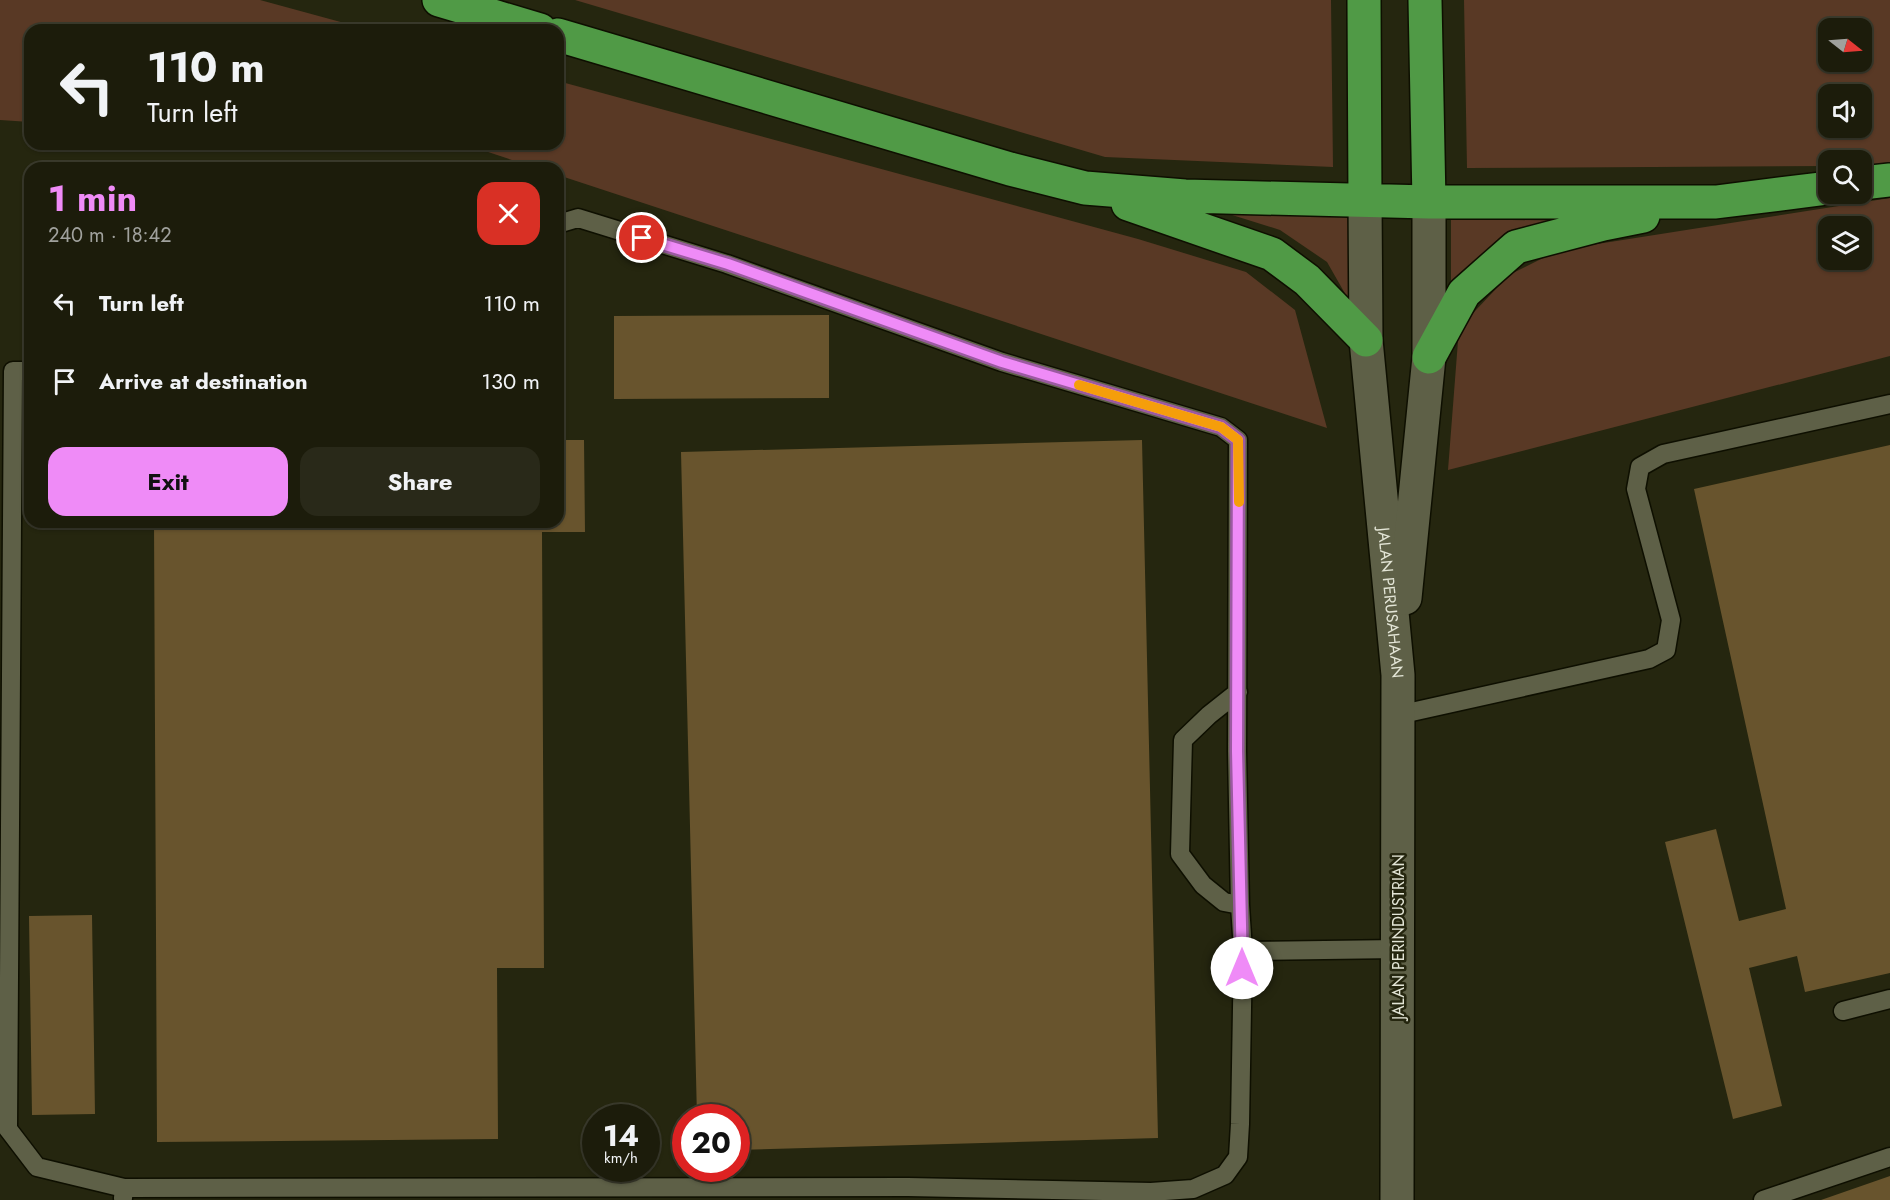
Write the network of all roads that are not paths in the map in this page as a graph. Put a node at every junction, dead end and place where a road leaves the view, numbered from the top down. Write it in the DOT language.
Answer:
graph roads {
  1 [pos="439,0"];
  2 [pos="1364,0"];
  3 [pos="1425,0"];
  4 [pos="520,24"];
  5 [pos="564,37"];
  6 [pos="1890,180"];
  7 [pos="1872,182"];
  8 [pos="1085,188"];
  9 [pos="1818,189"];
  10 [pos="1365,200"];
  11 [pos="1428,202"];
  12 [pos="1716,202"];
  13 [pos="564,222"];
  14 [pos="1366,340"];
  15 [pos="1429,357"];
  16 [pos="14,372"];
  17 [pos="1890,404"];
  18 [pos="1398,675"];
  19 [pos="1238,692"];
  20 [pos="1398,715"];
  21 [pos="1240,905"];
  22 [pos="1398,949"];
  23 [pos="1243,951"];
  24 [pos="1890,999"];
  25 [pos="1843,1011"];
  26 [pos="1890,1157"];
  27 [pos="123,1194"];
  28 [pos="1397,1200"];
  29 [pos="1763,1200"];
  1 -- 4 [label="highway"];
  2 -- 10 [label="highway"];
  3 -- 11 [label="highway"];
  5 -- 8 [label="highway"];
  6 -- 7 [label="highway"];
  8 -- 10 [label="highway"];
  8 -- 14 [label="highway"];
  9 -- 12 [label="highway"];
  10 -- 11 [label="highway"];
  10 -- 14 [label="main road, JALAN PERUSAHAAN"];
  11 -- 12 [label="highway"];
  11 -- 15 [label="main road, JALAN PERUSAHAAN"];
  12 -- 15 [label="highway"];
  13 -- 19 [label="lane"];
  14 -- 18 [label="main road, JALAN PERUSAHAAN"];
  15 -- 18 [label="main road, JALAN PERUSAHAAN"];
  16 -- 27 [label="lane"];
  17 -- 20 [label="lane"];
  18 -- 20 [label="main road, JALAN PERINDUSTRIAN"];
  19 -- 21 [label="lane"];
  19 -- 21 [label="lane"];
  20 -- 22 [label="main road, JALAN PERINDUSTRIAN"];
  21 -- 23 [label="lane"];
  22 -- 23 [label="lane"];
  22 -- 28 [label="main road, JALAN PERINDUSTRIAN"];
  23 -- 27 [label="lane"];
  24 -- 25 [label="lane"];
  26 -- 29 [label="lane"];
}
